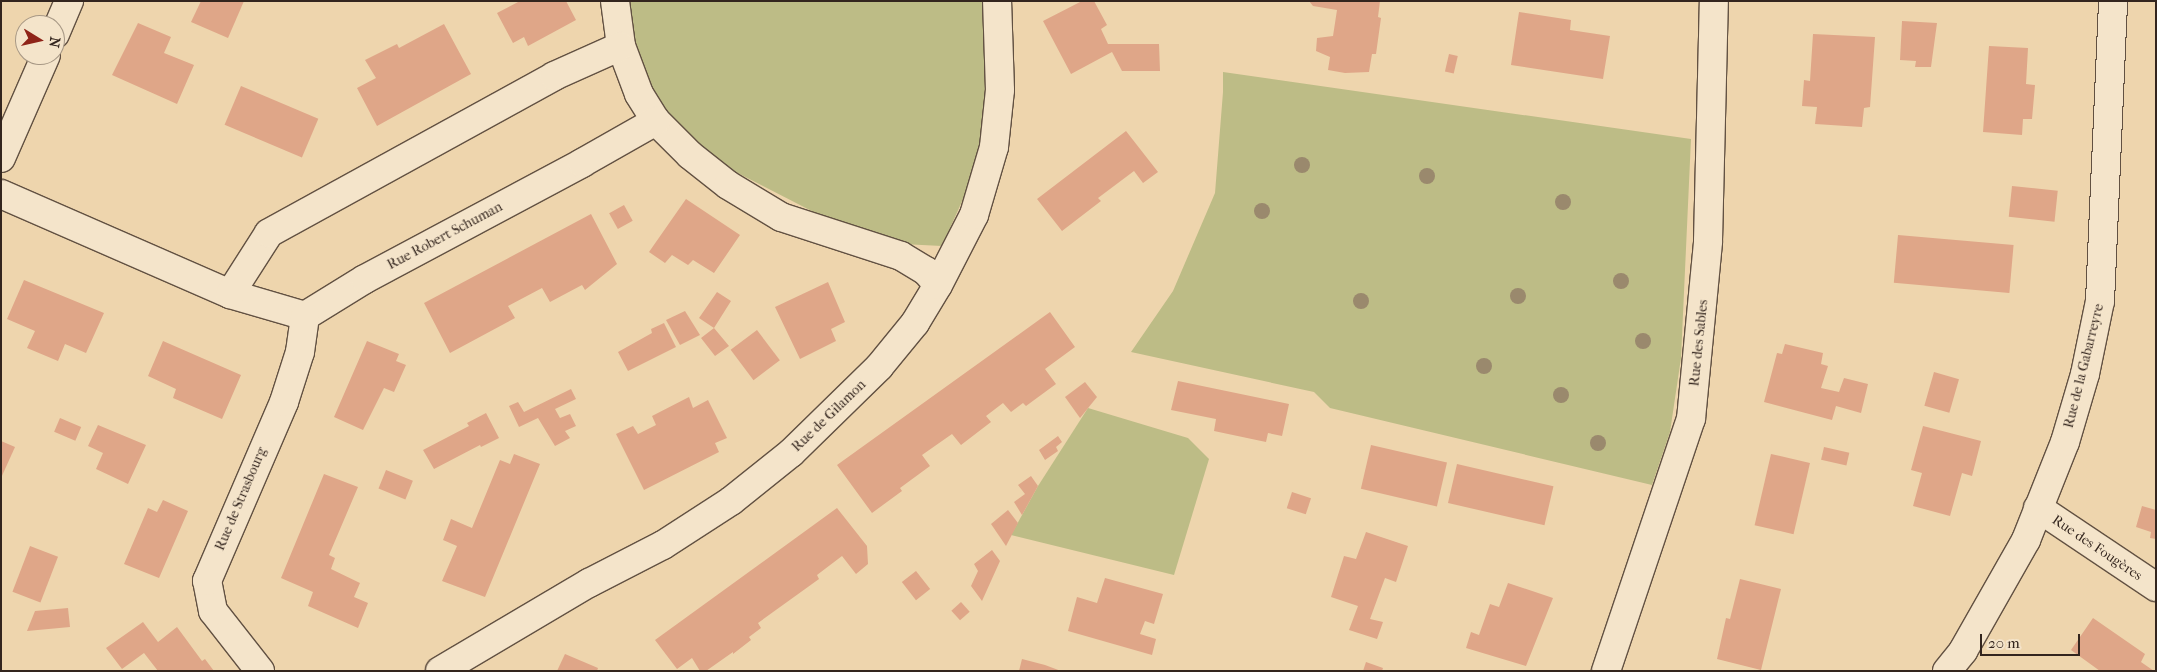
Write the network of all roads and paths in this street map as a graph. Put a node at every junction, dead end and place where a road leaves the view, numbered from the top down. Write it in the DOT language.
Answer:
graph roads {
  1 [pos="69,1"];
  2 [pos="616,1"];
  3 [pos="997,1"];
  4 [pos="1714,1"];
  5 [pos="2114,1"];
  6 [pos="63,15"];
  7 [pos="621,46"];
  8 [pos="42,65"];
  9 [pos="656,121"];
  10 [pos="1,158"];
  11 [pos="1,194"];
  12 [pos="938,285"];
  13 [pos="230,294"];
  14 [pos="305,316"];
  15 [pos="2038,508"];
  16 [pos="2156,587"];
  17 [pos="260,671"];
  18 [pos="440,671"];
  19 [pos="1606,671"];
  20 [pos="1948,671"];
  1 -- 6 [label="street"];
  2 -- 7 [label="street"];
  3 -- 12 [label="street, Rue de Gilamon"];
  4 -- 19 [label="street, Rue des Sables"];
  5 -- 15 [label="street, Rue de la Gabarreyre"];
  7 -- 9 [label="street"];
  7 -- 13 [label="street"];
  8 -- 10 [label="street"];
  9 -- 12 [label="street"];
  9 -- 14 [label="street, Rue Robert Schuman"];
  11 -- 13 [label="street"];
  12 -- 18 [label="street, Rue de Gilamon"];
  13 -- 14 [label="street"];
  14 -- 17 [label="street, Rue de Strasbourg"];
  15 -- 16 [label="street, Rue des Fougères"];
  15 -- 20 [label="street, Rue de la Gabarreyre"];
}
